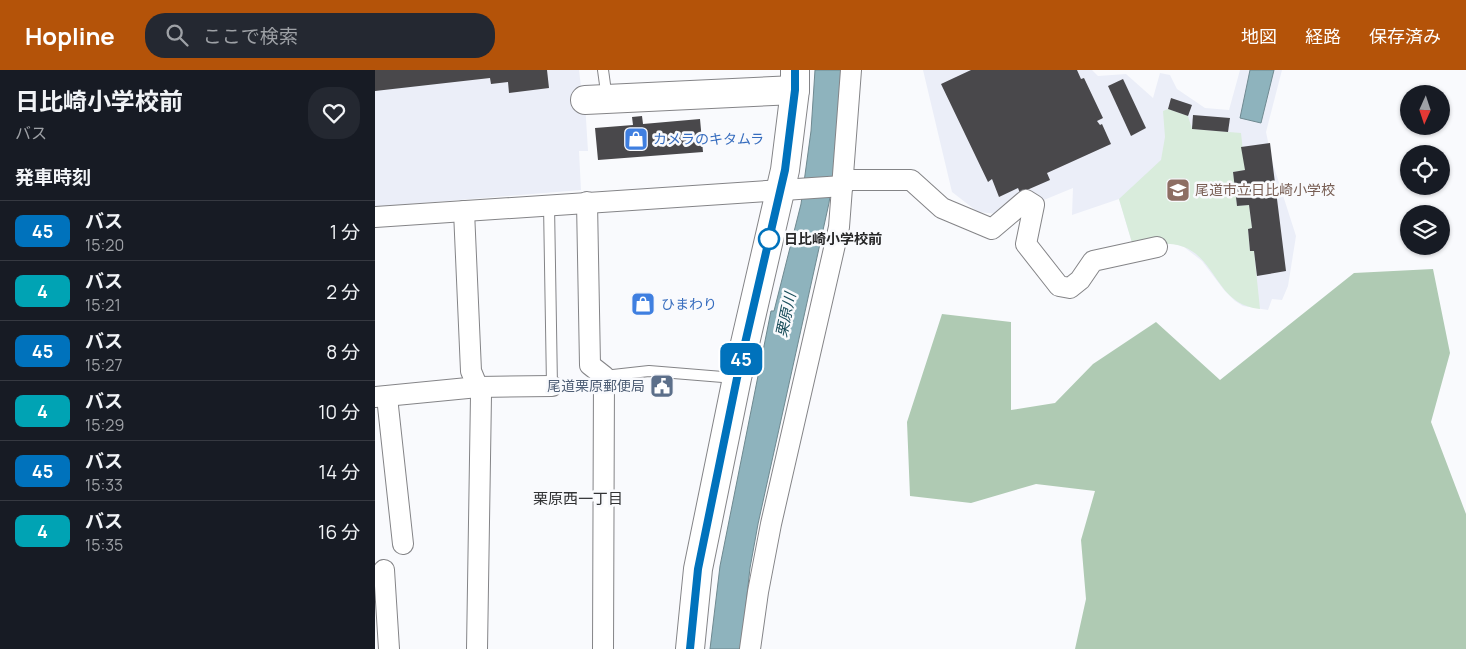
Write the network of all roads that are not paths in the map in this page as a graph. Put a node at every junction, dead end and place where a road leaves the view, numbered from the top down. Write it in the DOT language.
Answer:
graph roads {
  1 [pos="603,70"];
  2 [pos="851,70"];
  3 [pos="795,80"];
  4 [pos="596,99"];
  5 [pos="840,184"];
  6 [pos="789,189"];
  7 [pos="587,202"];
  8 [pos="549,205"];
  9 [pos="464,211"];
  10 [pos="375,217"];
  11 [pos="1157,247"];
  12 [pos="604,376"];
  13 [pos="737,378"];
  14 [pos="552,386"];
  15 [pos="478,387"];
  16 [pos="381,397"];
  17 [pos="403,544"];
  18 [pos="384,570"];
  19 [pos="389,649"];
  20 [pos="477,649"];
  21 [pos="603,649"];
  22 [pos="690,649"];
  23 [pos="750,649"];
  1 -- 4 [label="lane"];
  2 -- 5 [label="street"];
  3 -- 4 [label="main road"];
  3 -- 6 [label="main road"];
  5 -- 6 [label="street"];
  5 -- 11 [label="street"];
  5 -- 23 [label="street"];
  6 -- 7 [label="street"];
  6 -- 13 [label="main road"];
  7 -- 8 [label="street"];
  7 -- 12 [label="street"];
  8 -- 9 [label="street"];
  8 -- 14 [label="lane"];
  9 -- 10 [label="street"];
  9 -- 15 [label="street"];
  12 -- 13 [label="lane"];
  12 -- 21 [label="street"];
  13 -- 22 [label="main road"];
  14 -- 15 [label="street"];
  15 -- 16 [label="street"];
  15 -- 20 [label="street"];
  16 -- 17 [label="street"];
  18 -- 19 [label="street"];
}
